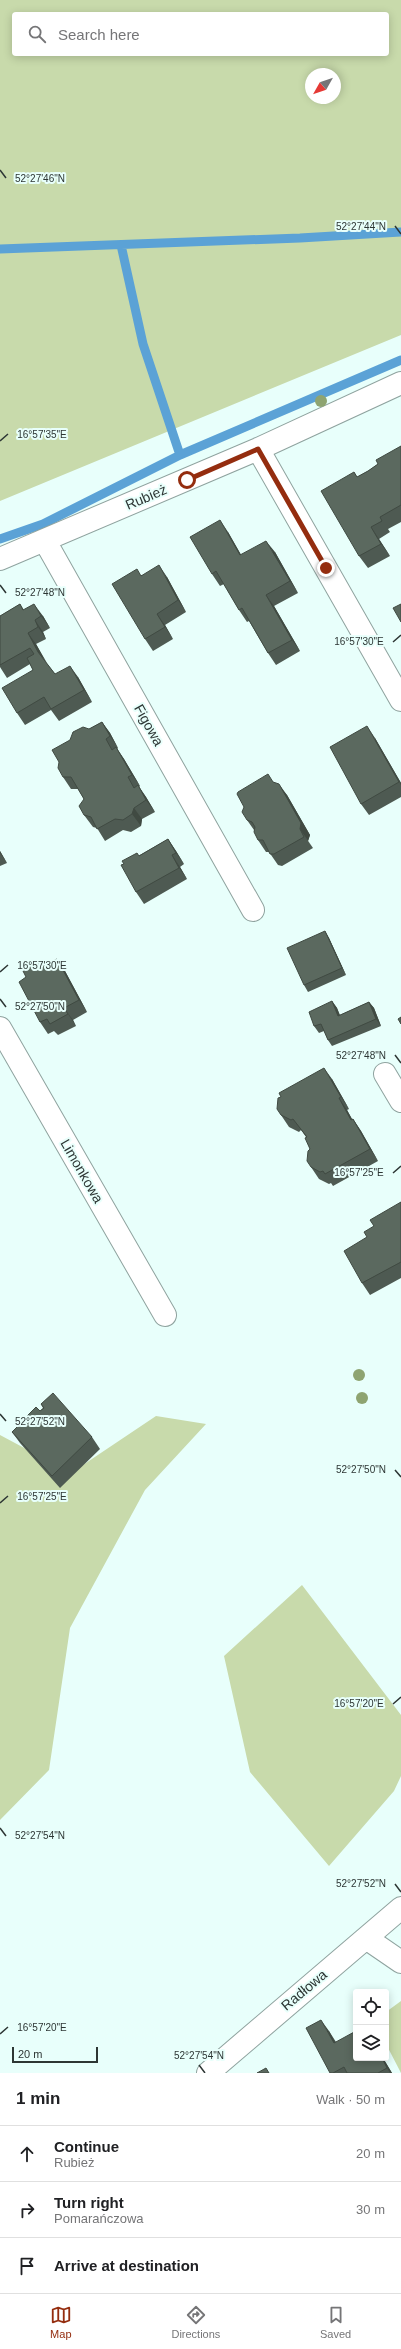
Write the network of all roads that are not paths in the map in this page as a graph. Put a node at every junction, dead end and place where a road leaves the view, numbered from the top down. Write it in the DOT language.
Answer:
graph roads {
  1 [pos="401,383"];
  2 [pos="258,449"];
  3 [pos="45,541"];
  4 [pos="0,559"];
  5 [pos="401,700"];
  6 [pos="253,910"];
  7 [pos="0,1028"];
  8 [pos="385,1074"];
  9 [pos="401,1101"];
  10 [pos="165,1315"];
  11 [pos="401,1908"];
  12 [pos="366,1938"];
  13 [pos="401,1962"];
  14 [pos="208,2073"];
  1 -- 2 [label="street, Rubież"];
  2 -- 3 [label="street, Rubież"];
  2 -- 5 [label="street"];
  3 -- 4 [label="street, Rubież"];
  3 -- 6 [label="street, Figowa"];
  7 -- 10 [label="street, Limonkowa"];
  8 -- 9 [label="street"];
  11 -- 12 [label="street, Radłowa"];
  12 -- 13 [label="street"];
  12 -- 14 [label="street, Radłowa"];
}
